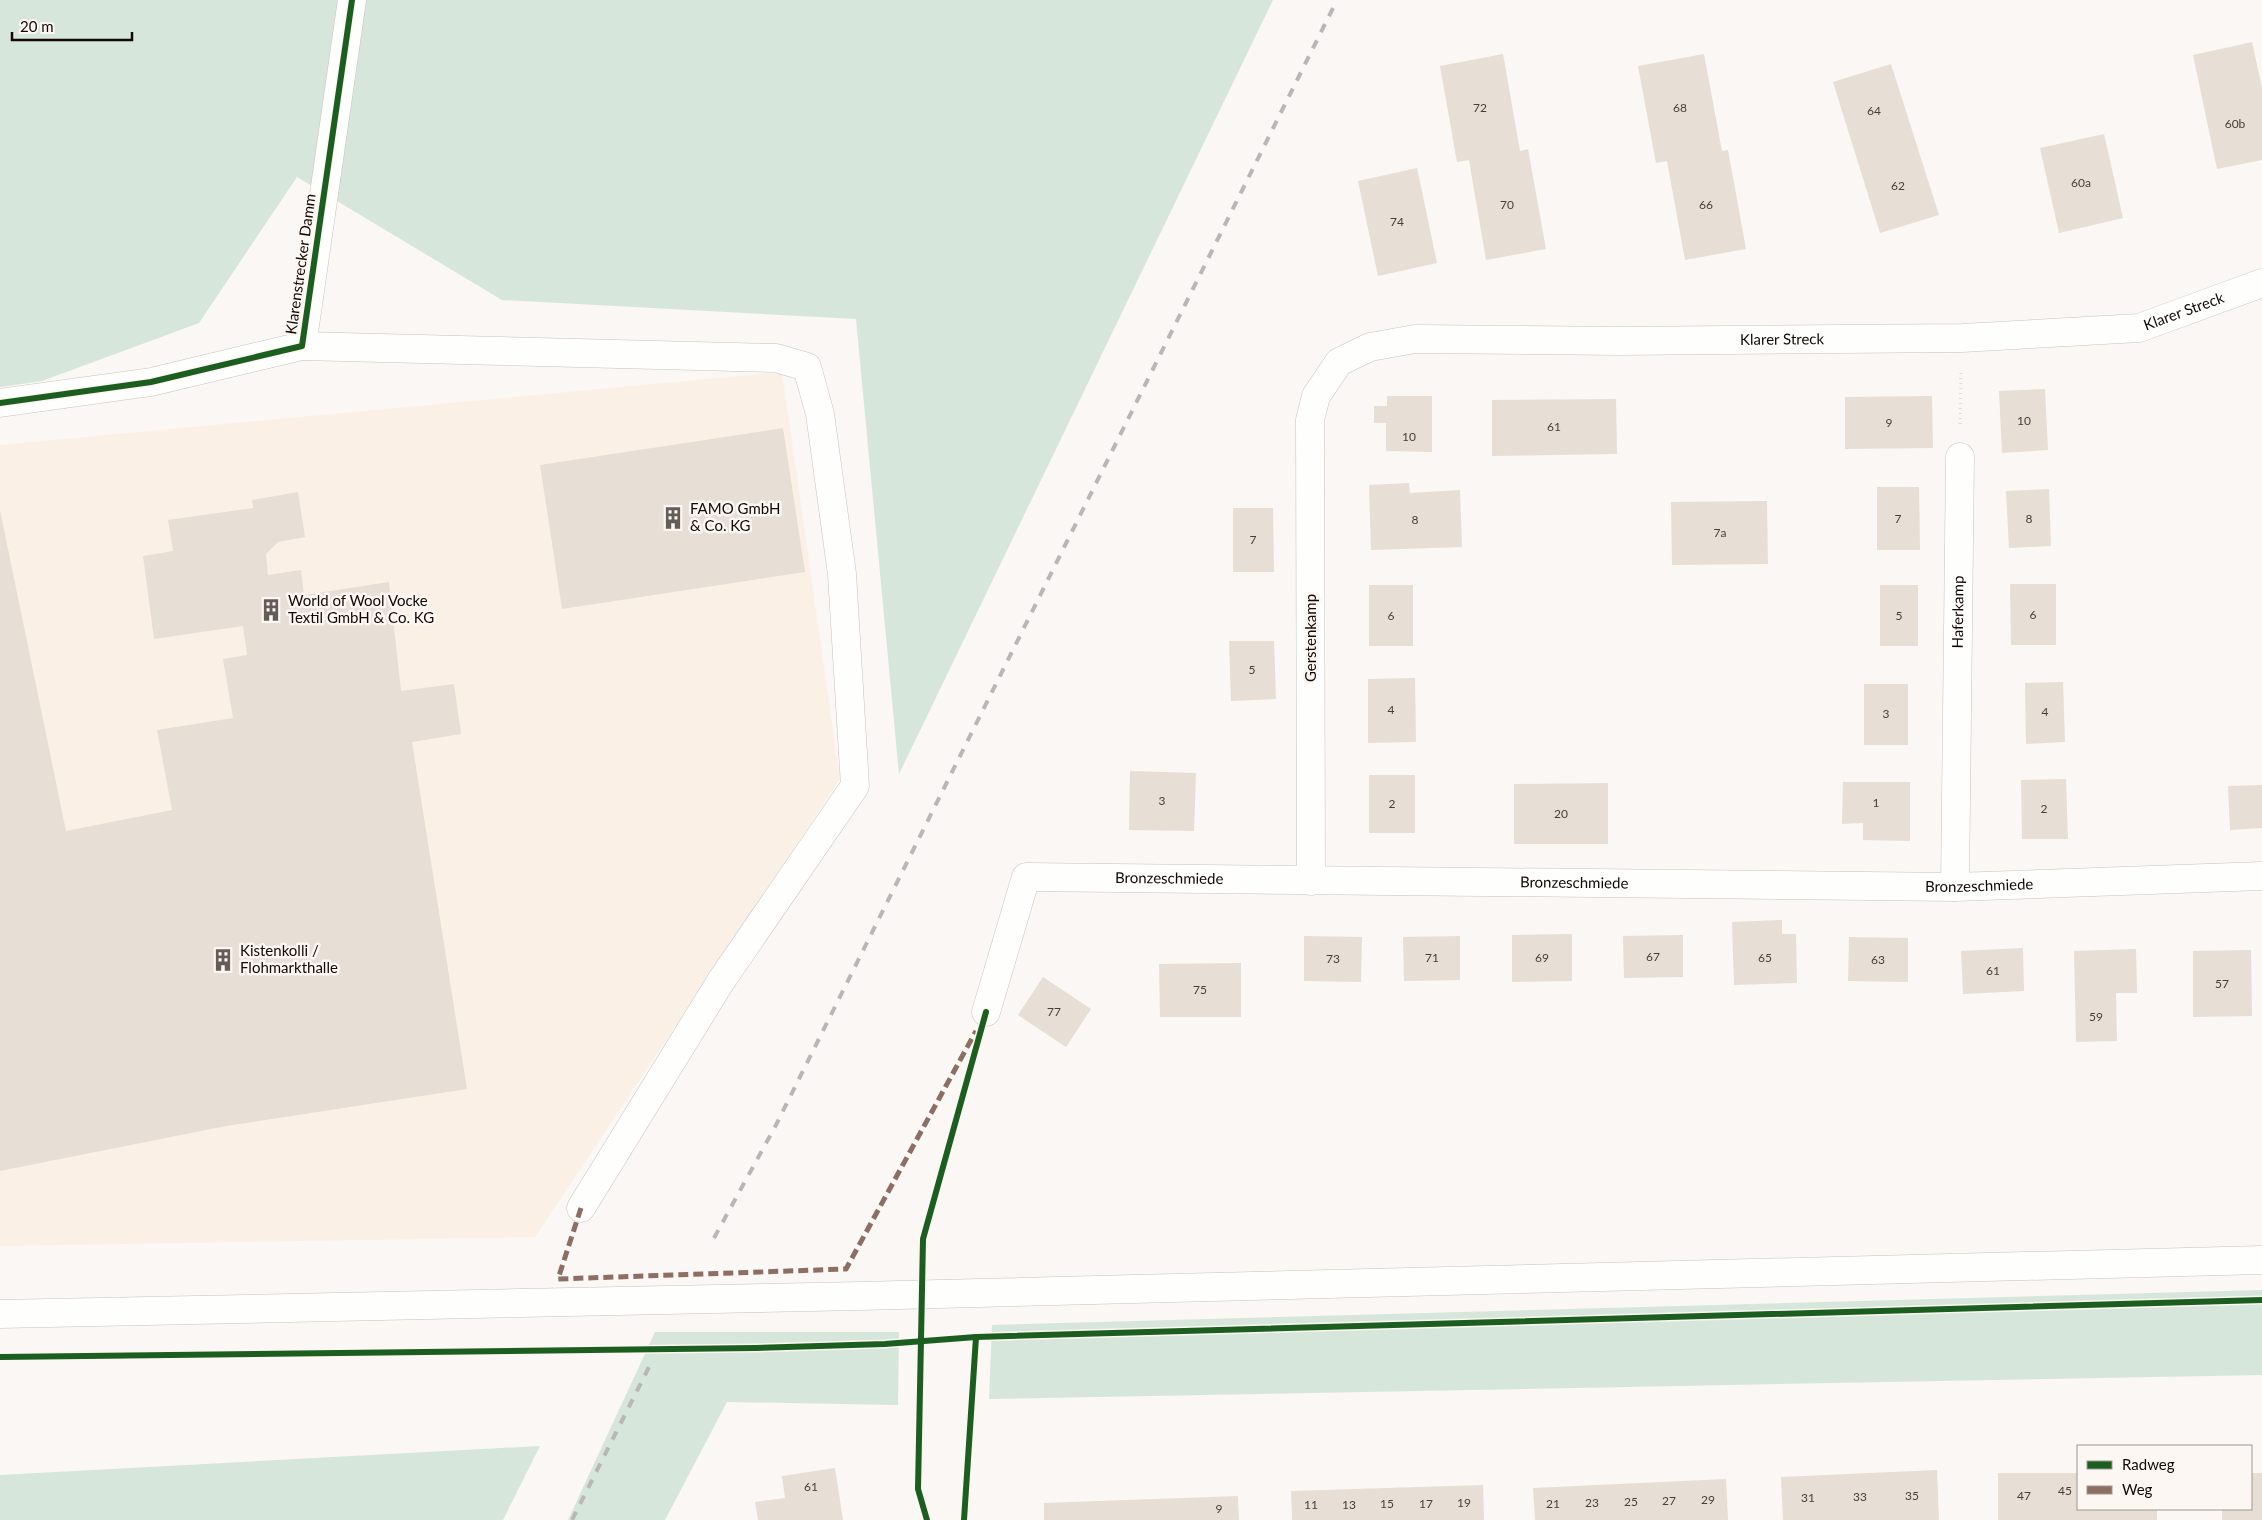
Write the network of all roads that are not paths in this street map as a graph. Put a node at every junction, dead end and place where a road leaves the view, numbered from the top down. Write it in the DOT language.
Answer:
graph roads {
  1 [pos="352,0"];
  2 [pos="2262,283"];
  3 [pos="302,346"];
  4 [pos="1316,396"];
  5 [pos="0,403"];
  6 [pos="1960,457"];
  7 [pos="2262,876"];
  8 [pos="1311,881"];
  9 [pos="1955,887"];
  10 [pos="986,1012"];
  11 [pos="581,1208"];
  12 [pos="2262,1260"];
  13 [pos="0,1314"];
  1 -- 3 [label="street, Klarenstrecker Damm"];
  2 -- 4 [label="street, Klarer Streck"];
  3 -- 5 [label="street, Klarenstrecker Damm"];
  3 -- 11 [label="street"];
  4 -- 8 [label="street, Gerstenkamp"];
  6 -- 9 [label="street, Haferkamp"];
  7 -- 9 [label="street, Bronzeschmiede"];
  8 -- 9 [label="street, Bronzeschmiede"];
  8 -- 10 [label="street, Bronzeschmiede"];
  12 -- 13 [label="street"];
}
